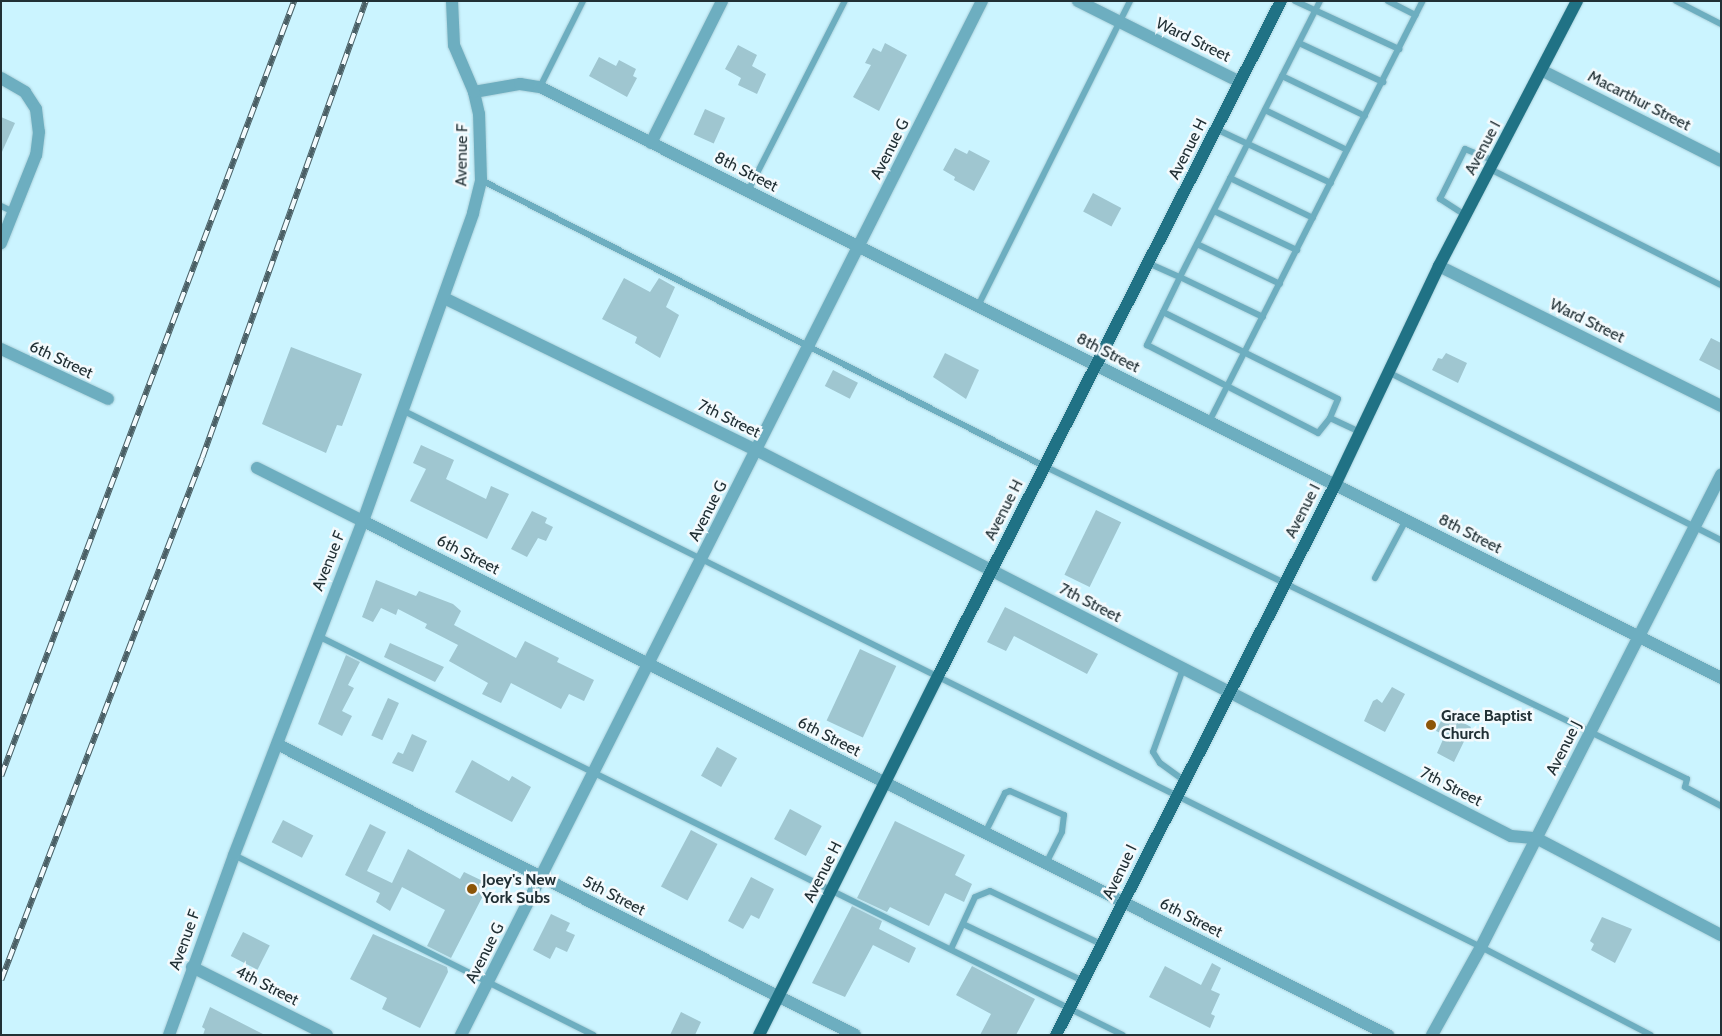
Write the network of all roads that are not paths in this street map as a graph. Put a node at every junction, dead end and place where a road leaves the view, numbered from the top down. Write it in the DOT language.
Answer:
graph roads {
  1 [pos="452,1"];
  2 [pos="583,1"];
  3 [pos="722,1"];
  4 [pos="845,1"];
  5 [pos="982,1"];
  6 [pos="1078,1"];
  7 [pos="1130,1"];
  8 [pos="1281,1"];
  9 [pos="1295,1"];
  10 [pos="1320,1"];
  11 [pos="1388,1"];
  12 [pos="1424,1"];
  13 [pos="1577,1"];
  14 [pos="1676,1"];
  15 [pos="1316,10"];
  16 [pos="1416,15"];
  17 [pos="1119,22"];
  18 [pos="1721,24"];
  19 [pos="1299,43"];
  20 [pos="1399,49"];
  21 [pos="1543,71"];
  22 [pos="1282,76"];
  23 [pos="1,78"];
  24 [pos="1240,82"];
  25 [pos="1382,82"];
  26 [pos="540,87"];
  27 [pos="474,92"];
  28 [pos="1265,110"];
  29 [pos="1365,116"];
  30 [pos="1216,129"];
  31 [pos="651,143"];
  32 [pos="1248,143"];
  33 [pos="1347,150"];
  34 [pos="1721,161"];
  35 [pos="1492,165"];
  36 [pos="1230,178"];
  37 [pos="481,180"];
  38 [pos="1331,183"];
  39 [pos="748,191"];
  40 [pos="1,206"];
  41 [pos="1214,211"];
  42 [pos="14,212"];
  43 [pos="1465,215"];
  44 [pos="1313,218"];
  45 [pos="1,243"];
  46 [pos="1197,244"];
  47 [pos="859,247"];
  48 [pos="1297,250"];
  49 [pos="1148,263"];
  50 [pos="1439,266"];
  51 [pos="1180,277"];
  52 [pos="1280,284"];
  53 [pos="1721,285"];
  54 [pos="444,298"];
  55 [pos="978,306"];
  56 [pos="1163,312"];
  57 [pos="1262,317"];
  58 [pos="809,346"];
  59 [pos="1,350"];
  60 [pos="1245,352"];
  61 [pos="1096,365"];
  62 [pos="1388,372"];
  63 [pos="1228,386"];
  64 [pos="108,399"];
  65 [pos="1721,406"];
  66 [pos="402,410"];
  67 [pos="1330,418"];
  68 [pos="1209,422"];
  69 [pos="1360,432"];
  70 [pos="756,450"];
  71 [pos="1044,466"];
  72 [pos="257,468"];
  73 [pos="1721,475"];
  74 [pos="1335,485"];
  75 [pos="1406,520"];
  76 [pos="363,521"];
  77 [pos="1694,526"];
  78 [pos="1721,540"];
  79 [pos="702,559"];
  80 [pos="991,571"];
  81 [pos="1375,578"];
  82 [pos="1285,585"];
  83 [pos="317,635"];
  84 [pos="1639,637"];
  85 [pos="648,664"];
  86 [pos="1183,669"];
  87 [pos="938,676"];
  88 [pos="1721,678"];
  89 [pos="1227,692"];
  90 [pos="1590,733"];
  91 [pos="277,744"];
  92 [pos="593,773"];
  93 [pos="1183,780"];
  94 [pos="886,783"];
  95 [pos="1176,796"];
  96 [pos="1721,806"];
  97 [pos="985,833"];
  98 [pos="1536,838"];
  99 [pos="234,855"];
  100 [pos="1046,864"];
  101 [pos="541,877"];
  102 [pos="832,890"];
  103 [pos="1123,902"];
  104 [pos="963,924"];
  105 [pos="1721,935"];
  106 [pos="1101,944"];
  107 [pos="1481,947"];
  108 [pos="951,949"];
  109 [pos="192,967"];
  110 [pos="488,981"];
  111 [pos="1083,981"];
  112 [pos="778,997"];
  113 [pos="1069,1008"];
  114 [pos="169,1035"];
  115 [pos="327,1035"];
  116 [pos="461,1035"];
  117 [pos="594,1035"];
  118 [pos="759,1035"];
  119 [pos="855,1035"];
  120 [pos="1056,1035"];
  121 [pos="1123,1035"];
  122 [pos="1388,1035"];
  123 [pos="1432,1035"];
  124 [pos="1650,1035"];
  1 -- 27 [label="street, Avenue F"];
  2 -- 26 [label="lane"];
  3 -- 31 [label="street"];
  4 -- 39 [label="lane"];
  5 -- 47 [label="street, Avenue G"];
  6 -- 17 [label="street, Ward Street"];
  7 -- 17 [label="lane"];
  8 -- 24 [label="main road, Avenue H"];
  9 -- 15 [label="lane"];
  10 -- 15 [label="lane"];
  11 -- 16 [label="lane"];
  12 -- 16 [label="lane"];
  13 -- 21 [label="main road, Avenue I"];
  14 -- 18 [label="lane"];
  15 -- 19 [label="lane"];
  15 -- 20 [label="lane"];
  16 -- 20 [label="lane"];
  17 -- 24 [label="street, Ward Street"];
  17 -- 55 [label="lane"];
  19 -- 22 [label="lane"];
  19 -- 25 [label="lane"];
  20 -- 25 [label="lane"];
  21 -- 34 [label="street, Macarthur Street"];
  21 -- 35 [label="main road, Avenue I"];
  22 -- 28 [label="lane"];
  22 -- 29 [label="lane"];
  23 -- 42 [label="street"];
  24 -- 30 [label="main road, Avenue H"];
  25 -- 29 [label="lane"];
  26 -- 27 [label="street, 8th Street"];
  26 -- 31 [label="street, 8th Street"];
  27 -- 37 [label="street, Avenue F"];
  28 -- 32 [label="lane"];
  28 -- 33 [label="lane"];
  29 -- 33 [label="lane"];
  30 -- 32 [label="lane"];
  30 -- 49 [label="main road, Avenue H"];
  31 -- 39 [label="street, 8th Street"];
  32 -- 36 [label="lane"];
  32 -- 38 [label="lane"];
  33 -- 38 [label="lane"];
  35 -- 43 [label="main road, Avenue I"];
  35 -- 43 [label="lane"];
  35 -- 53 [label="lane"];
  36 -- 41 [label="lane"];
  36 -- 44 [label="lane"];
  37 -- 54 [label="street, Avenue F"];
  37 -- 58 [label="lane"];
  38 -- 44 [label="lane"];
  39 -- 47 [label="street, 8th Street"];
  40 -- 42 [label="lane"];
  41 -- 46 [label="lane"];
  41 -- 48 [label="lane"];
  42 -- 45 [label="street"];
  43 -- 50 [label="main road, Avenue I"];
  44 -- 48 [label="lane"];
  46 -- 51 [label="lane"];
  46 -- 52 [label="lane"];
  47 -- 55 [label="street, 8th Street"];
  47 -- 58 [label="street, Avenue G"];
  48 -- 52 [label="lane"];
  49 -- 51 [label="lane"];
  49 -- 61 [label="main road, Avenue H"];
  50 -- 62 [label="main road, Avenue I"];
  50 -- 65 [label="street, Ward Street"];
  51 -- 56 [label="lane"];
  51 -- 57 [label="lane"];
  52 -- 57 [label="lane"];
  54 -- 66 [label="street, Avenue F"];
  54 -- 70 [label="street, 7th Street"];
  55 -- 61 [label="street, 8th Street"];
  56 -- 60 [label="lane"];
  56 -- 63 [label="lane"];
  57 -- 60 [label="lane"];
  58 -- 70 [label="street, Avenue G"];
  58 -- 71 [label="lane"];
  59 -- 64 [label="street, 6th Street"];
  60 -- 63 [label="lane"];
  60 -- 67 [label="lane"];
  61 -- 68 [label="street, 8th Street"];
  61 -- 71 [label="main road, Avenue H"];
  62 -- 69 [label="main road, Avenue I"];
  62 -- 77 [label="lane"];
  63 -- 67 [label="lane"];
  63 -- 68 [label="lane"];
  66 -- 76 [label="street, Avenue F"];
  66 -- 79 [label="lane"];
  67 -- 69 [label="lane"];
  68 -- 74 [label="street, 8th Street"];
  69 -- 74 [label="main road, Avenue I"];
  70 -- 79 [label="street, Avenue G"];
  70 -- 80 [label="street, 7th Street"];
  71 -- 80 [label="main road, Avenue H"];
  71 -- 82 [label="lane"];
  72 -- 76 [label="street, 6th Street"];
  73 -- 77 [label="street, Avenue J"];
  74 -- 75 [label="street, 8th Street"];
  74 -- 82 [label="main road, Avenue I"];
  75 -- 81 [label="lane"];
  75 -- 84 [label="street, 8th Street"];
  76 -- 83 [label="street, Avenue F"];
  76 -- 85 [label="street, 6th Street"];
  77 -- 78 [label="lane"];
  77 -- 84 [label="street, Avenue J"];
  79 -- 85 [label="street, Avenue G"];
  79 -- 87 [label="lane"];
  80 -- 86 [label="street, 7th Street"];
  80 -- 87 [label="main road, Avenue H"];
  82 -- 89 [label="main road, Avenue I"];
  82 -- 90 [label="lane"];
  83 -- 91 [label="street, Avenue F"];
  83 -- 92 [label="lane"];
  84 -- 88 [label="street, 8th Street"];
  84 -- 90 [label="street, Avenue J"];
  85 -- 92 [label="street, Avenue G"];
  85 -- 94 [label="street, 6th Street"];
  86 -- 89 [label="street, 7th Street"];
  86 -- 93 [label="lane"];
  87 -- 94 [label="main road, Avenue H"];
  87 -- 95 [label="lane"];
  89 -- 93 [label="main road, Avenue I"];
  89 -- 98 [label="street, 7th Street"];
  90 -- 96 [label="lane"];
  90 -- 98 [label="street, Avenue J"];
  91 -- 99 [label="street, Avenue F"];
  91 -- 101 [label="street, 5th Street"];
  92 -- 101 [label="street, Avenue G"];
  92 -- 102 [label="lane"];
  93 -- 95 [label="main road, Avenue I"];
  94 -- 97 [label="street, 6th Street"];
  94 -- 102 [label="main road, Avenue H"];
  95 -- 103 [label="main road, Avenue I"];
  95 -- 107 [label="lane"];
  97 -- 100 [label="street, 6th Street"];
  97 -- 100 [label="lane"];
  98 -- 105 [label="street, 7th Street"];
  98 -- 107 [label="street, Avenue J"];
  99 -- 109 [label="street, Avenue F"];
  99 -- 110 [label="lane"];
  100 -- 103 [label="street, 6th Street"];
  101 -- 110 [label="street, Avenue G"];
  101 -- 112 [label="street, 5th Street"];
  102 -- 108 [label="lane"];
  102 -- 112 [label="main road, Avenue H"];
  103 -- 106 [label="main road, Avenue I"];
  103 -- 122 [label="street, 6th Street"];
  104 -- 106 [label="lane"];
  104 -- 108 [label="lane"];
  104 -- 111 [label="lane"];
  106 -- 111 [label="main road, Avenue I"];
  107 -- 123 [label="street, Avenue J"];
  107 -- 124 [label="lane"];
  108 -- 113 [label="lane"];
  109 -- 114 [label="street, Avenue F"];
  109 -- 115 [label="street, 4th Street"];
  110 -- 116 [label="street, Avenue G"];
  110 -- 117 [label="lane"];
  111 -- 113 [label="main road, Avenue I"];
  112 -- 118 [label="main road, Avenue H"];
  112 -- 119 [label="street, 5th Street"];
  113 -- 120 [label="main road, Avenue I"];
  113 -- 121 [label="lane"];
}
